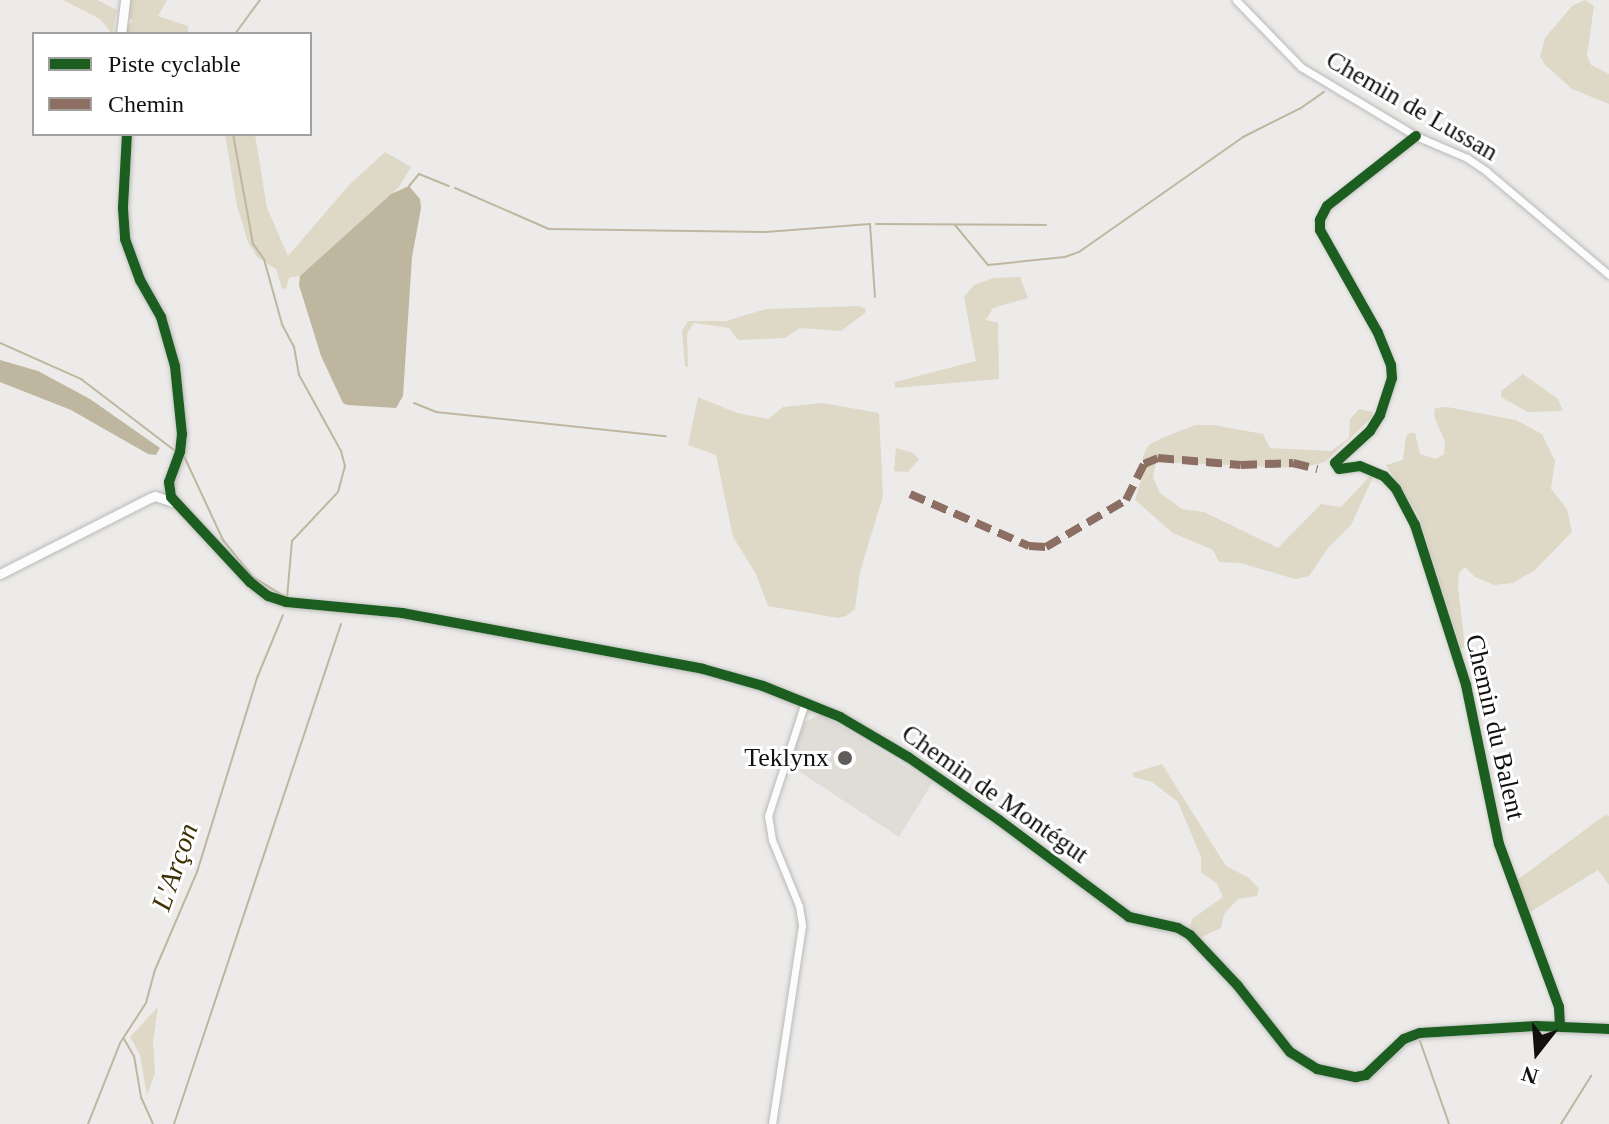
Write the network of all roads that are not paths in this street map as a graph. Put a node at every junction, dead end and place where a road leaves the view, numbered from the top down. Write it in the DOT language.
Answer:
graph roads {
  1 [pos="125,0"];
  2 [pos="1236,0"];
  3 [pos="121,32"];
  4 [pos="127,136"];
  5 [pos="1416,136"];
  6 [pos="1609,275"];
  7 [pos="171,473"];
  8 [pos="150,498"];
  9 [pos="174,503"];
  10 [pos="0,574"];
  11 [pos="805,702"];
  12 [pos="1560,1026"];
  13 [pos="1609,1029"];
  14 [pos="772,1124"];
  1 -- 3 [label="street"];
  2 -- 5 [label="street, Chemin de Lussan"];
  4 -- 7 [label="street"];
  5 -- 6 [label="street, Chemin de Lussan"];
  5 -- 12 [label="street, Chemin du Balent"];
  7 -- 8 [label="street"];
  7 -- 9 [label="street"];
  8 -- 9 [label="street"];
  8 -- 10 [label="street"];
  9 -- 11 [label="street, Chemin de Montégut"];
  11 -- 12 [label="street, Chemin de Montégut"];
  11 -- 14 [label="street"];
  12 -- 13 [label="street, Chemin de Montégut"];
}
